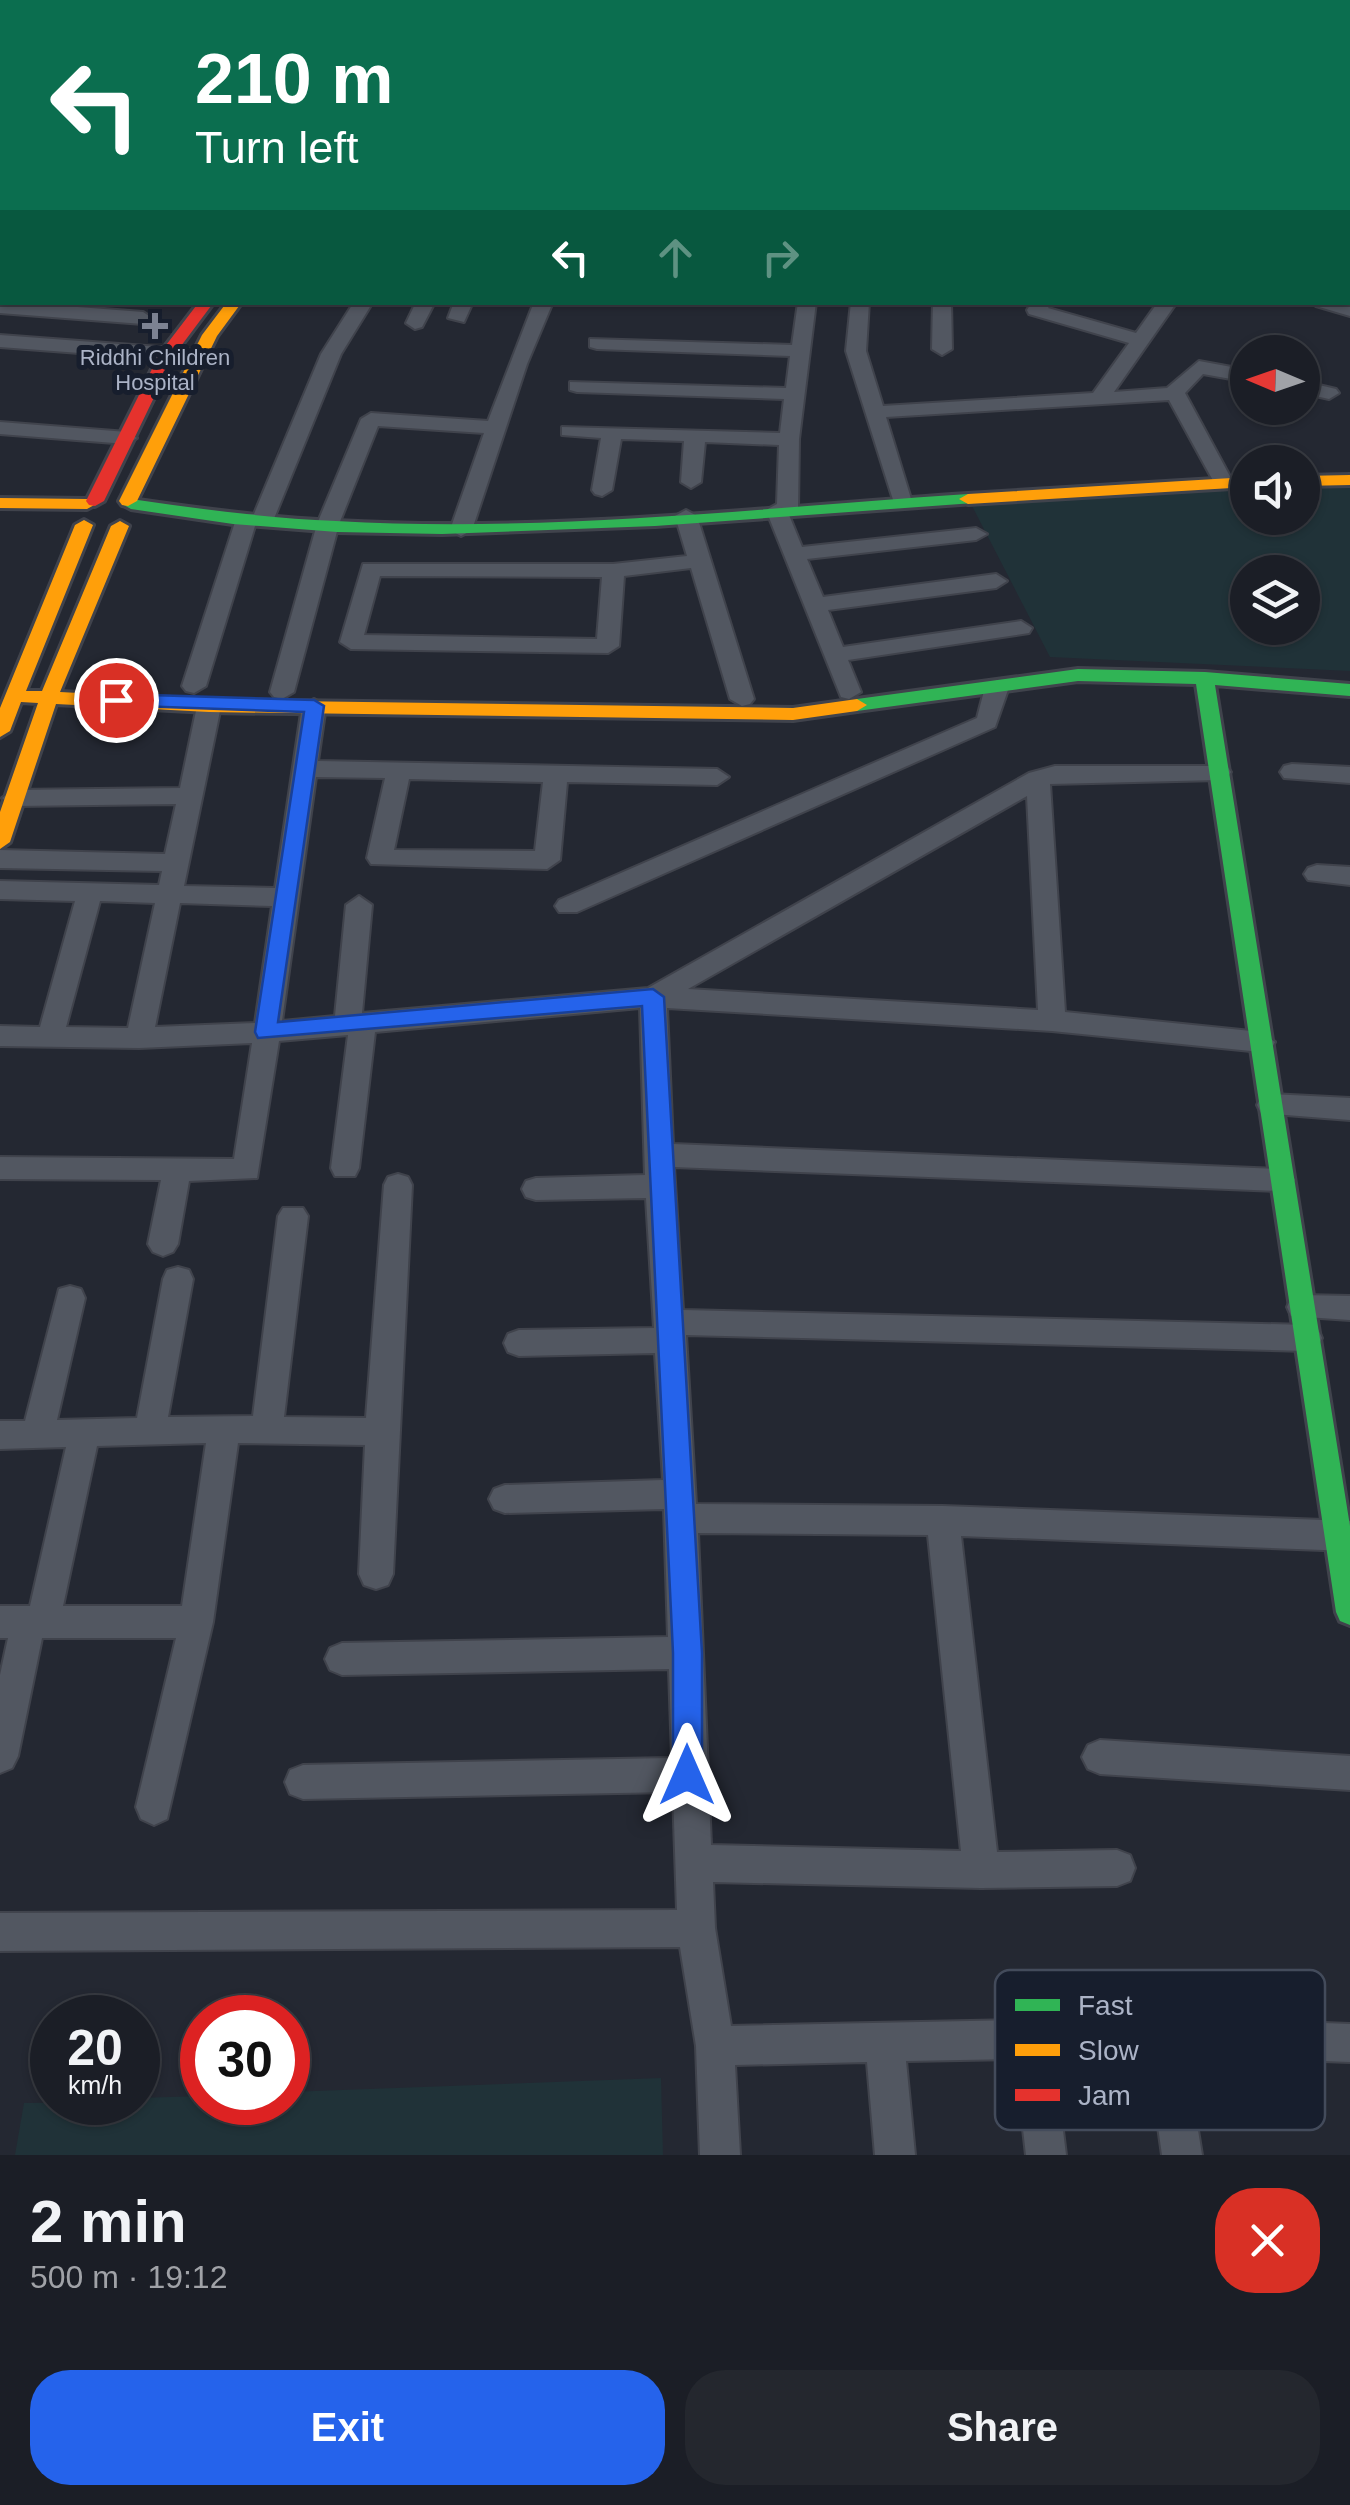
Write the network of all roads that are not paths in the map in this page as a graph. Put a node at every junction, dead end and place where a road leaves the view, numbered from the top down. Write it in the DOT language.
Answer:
graph roads {
  1 [pos="204,305"];
  2 [pos="233,305"];
  3 [pos="362,305"];
  4 [pos="424,305"];
  5 [pos="543,305"];
  6 [pos="808,305"];
  7 [pos="860,305"];
  8 [pos="942,305"];
  9 [pos="1040,305"];
  10 [pos="1166,305"];
  11 [pos="38,306"];
  12 [pos="0,307"];
  13 [pos="148,310"];
  14 [pos="415,323"];
  15 [pos="0,341"];
  16 [pos="1141,342"];
  17 [pos="598,343"];
  18 [pos="125,349"];
  19 [pos="942,349"];
  20 [pos="800,351"];
  21 [pos="168,353"];
  22 [pos="199,356"];
  23 [pos="1230,373"];
  24 [pos="577,386"];
  25 [pos="1320,390"];
  26 [pos="1329,392"];
  27 [pos="796,394"];
  28 [pos="1172,394"];
  29 [pos="1100,397"];
  30 [pos="874,412"];
  31 [pos="0,428"];
  32 [pos="498,428"];
  33 [pos="569,431"];
  34 [pos="612,432"];
  35 [pos="695,436"];
  36 [pos="127,438"];
  37 [pos="789,440"];
  38 [pos="1350,480"];
  39 [pos="1320,481"];
  40 [pos="690,482"];
  41 [pos="1223,482"];
  42 [pos="1230,482"];
  43 [pos="602,490"];
  44 [pos="902,502"];
  45 [pos="0,504"];
  46 [pos="782,510"];
  47 [pos="86,513"];
  48 [pos="0,514"];
  49 [pos="126,514"];
  50 [pos="686,516"];
  51 [pos="254,520"];
  52 [pos="328,524"];
  53 [pos="461,530"];
  54 [pos="976,534"];
  55 [pos="794,554"];
  56 [pos="698,560"];
  57 [pos="613,570"];
  58 [pos="996,580"];
  59 [pos="816,604"];
  60 [pos="1021,628"];
  61 [pos="837,656"];
  62 [pos="1204,678"];
  63 [pos="1350,681"];
  64 [pos="997,686"];
  65 [pos="17,688"];
  66 [pos="53,689"];
  67 [pos="1350,690"];
  68 [pos="282,692"];
  69 [pos="849,692"];
  70 [pos="202,696"];
  71 [pos="742,699"];
  72 [pos="314,706"];
  73 [pos="0,731"];
  74 [pos="305,768"];
  75 [pos="398,772"];
  76 [pos="1220,772"];
  77 [pos="1292,772"];
  78 [pos="556,775"];
  79 [pos="1350,775"];
  80 [pos="717,777"];
  81 [pos="1038,780"];
  82 [pos="189,796"];
  83 [pos="14,798"];
  84 [pos="0,842"];
  85 [pos="0,859"];
  86 [pos="174,863"];
  87 [pos="1317,874"];
  88 [pos="1350,876"];
  89 [pos="0,890"];
  90 [pos="89,894"];
  91 [pos="170,894"];
  92 [pos="286,898"];
  93 [pos="359,906"];
  94 [pos="568,906"];
  95 [pos="653,997"];
  96 [pos="1052,1020"];
  97 [pos="355,1024"];
  98 [pos="266,1032"];
  99 [pos="0,1036"];
  100 [pos="50,1038"];
  101 [pos="139,1038"];
  102 [pos="1261,1042"];
  103 [pos="1271,1105"];
  104 [pos="1350,1109"];
  105 [pos="0,1168"];
  106 [pos="345,1168"];
  107 [pos="177,1171"];
  108 [pos="660,1171"];
  109 [pos="1281,1180"];
  110 [pos="398,1185"];
  111 [pos="536,1189"];
  112 [pos="294,1216"];
  113 [pos="163,1244"];
  114 [pos="178,1279"];
  115 [pos="70,1298"];
  116 [pos="1302,1306"];
  117 [pos="1350,1308"];
  118 [pos="672,1331"];
  119 [pos="1307,1338"];
  120 [pos="518,1343"];
  121 [pos="224,1429"];
  122 [pos="267,1429"];
  123 [pos="150,1431"];
  124 [pos="381,1432"];
  125 [pos="38,1434"];
  126 [pos="0,1435"];
  127 [pos="84,1435"];
  128 [pos="505,1499"];
  129 [pos="681,1506"];
  130 [pos="943,1521"];
  131 [pos="1344,1535"];
  132 [pos="376,1574"];
  133 [pos="1350,1612"];
  134 [pos="196,1622"];
  135 [pos="24,1623"];
  136 [pos="688,1653"];
  137 [pos="342,1659"];
  138 [pos="0,1756"];
  139 [pos="1100,1757"];
  140 [pos="1350,1773"];
  141 [pos="687,1775"];
  142 [pos="303,1782"];
  143 [pos="154,1807"];
  144 [pos="695,1863"];
  145 [pos="1117,1868"];
  146 [pos="981,1870"];
  147 [pos="696,1928"];
  148 [pos="0,1932"];
  149 [pos="995,2039"];
  150 [pos="1325,2042"];
  151 [pos="886,2043"];
  152 [pos="1350,2043"];
  153 [pos="715,2046"];
  154 [pos="1043,2130"];
  155 [pos="1178,2130"];
  156 [pos="720,2155"];
  157 [pos="895,2155"];
  158 [pos="1046,2155"];
  159 [pos="1182,2155"];
  1 -- 21 [label="street"];
  2 -- 22 [label="street"];
  3 -- 51 [label="street"];
  4 -- 14 [label="street"];
  5 -- 32 [label="street"];
  6 -- 20 [label="street"];
  7 -- 30 [label="street"];
  8 -- 19 [label="street"];
  9 -- 16 [label="street"];
  10 -- 16 [label="street"];
  11 -- 12 [label="street"];
  11 -- 13 [label="street"];
  13 -- 18 [label="street"];
  15 -- 18 [label="street"];
  16 -- 29 [label="street"];
  17 -- 20 [label="street"];
  18 -- 21 [label="street"];
  20 -- 27 [label="street"];
  21 -- 22 [label="street"];
  21 -- 36 [label="street"];
  22 -- 49 [label="street"];
  23 -- 28 [label="street"];
  24 -- 27 [label="street"];
  25 -- 26 [label="street"];
  27 -- 37 [label="street"];
  28 -- 29 [label="street"];
  28 -- 41 [label="street"];
  29 -- 30 [label="street"];
  30 -- 44 [label="street"];
  31 -- 36 [label="street"];
  32 -- 52 [label="street"];
  32 -- 53 [label="street"];
  33 -- 34 [label="street"];
  34 -- 35 [label="street"];
  34 -- 43 [label="street"];
  35 -- 37 [label="street"];
  35 -- 40 [label="street"];
  36 -- 47 [label="street"];
  37 -- 46 [label="street"];
  38 -- 39 [label="street"];
  41 -- 42 [label="street"];
  41 -- 44 [label="street"];
  44 -- 46 [label="street"];
  45 -- 47 [label="street"];
  46 -- 50 [label="street"];
  46 -- 55 [label="street"];
  47 -- 48 [label="street"];
  47 -- 49 [label="street"];
  47 -- 65 [label="street"];
  49 -- 51 [label="street"];
  49 -- 66 [label="street"];
  50 -- 53 [label="street"];
  50 -- 56 [label="street"];
  51 -- 52 [label="street"];
  51 -- 70 [label="street"];
  52 -- 53 [label="street"];
  52 -- 68 [label="street"];
  54 -- 55 [label="street"];
  55 -- 59 [label="street"];
  56 -- 57 [label="street"];
  56 -- 71 [label="street"];
  57 -- 57 [label="street"];
  58 -- 59 [label="street"];
  59 -- 61 [label="street"];
  60 -- 61 [label="street"];
  61 -- 69 [label="street"];
  62 -- 64 [label="street"];
  62 -- 67 [label="street"];
  62 -- 76 [label="street"];
  63 -- 69 [label="street"];
  64 -- 72 [label="street"];
  64 -- 94 [label="street"];
  65 -- 66 [label="street"];
  65 -- 73 [label="street"];
  66 -- 70 [label="street"];
  66 -- 83 [label="street"];
  68 -- 70 [label="street"];
  68 -- 71 [label="street"];
  69 -- 71 [label="street"];
  70 -- 72 [label="street"];
  70 -- 82 [label="street"];
  72 -- 74 [label="street"];
  74 -- 75 [label="street"];
  74 -- 92 [label="street"];
  75 -- 78 [label="street"];
  75 -- 78 [label="street"];
  76 -- 81 [label="street"];
  76 -- 102 [label="street"];
  77 -- 79 [label="street"];
  78 -- 80 [label="street"];
  81 -- 95 [label="street"];
  81 -- 96 [label="street"];
  82 -- 83 [label="street"];
  82 -- 86 [label="street"];
  83 -- 84 [label="street"];
  85 -- 86 [label="street"];
  86 -- 91 [label="street"];
  87 -- 88 [label="street"];
  89 -- 90 [label="street"];
  90 -- 91 [label="street"];
  90 -- 100 [label="street"];
  91 -- 92 [label="street"];
  91 -- 101 [label="street"];
  92 -- 98 [label="street"];
  93 -- 97 [label="street"];
  95 -- 96 [label="street"];
  95 -- 97 [label="street"];
  95 -- 108 [label="street"];
  96 -- 102 [label="street"];
  97 -- 98 [label="street"];
  97 -- 106 [label="street"];
  98 -- 101 [label="street"];
  98 -- 107 [label="street"];
  99 -- 100 [label="street"];
  100 -- 101 [label="street"];
  102 -- 103 [label="street"];
  103 -- 104 [label="street"];
  103 -- 109 [label="street"];
  105 -- 107 [label="street"];
  107 -- 113 [label="street"];
  108 -- 109 [label="street"];
  108 -- 111 [label="street"];
  108 -- 118 [label="street"];
  109 -- 116 [label="street"];
  110 -- 124 [label="street"];
  112 -- 122 [label="street"];
  114 -- 123 [label="street"];
  115 -- 125 [label="street"];
  116 -- 117 [label="street"];
  116 -- 119 [label="street"];
  118 -- 119 [label="street"];
  118 -- 120 [label="street"];
  118 -- 129 [label="street"];
  119 -- 131 [label="street"];
  121 -- 122 [label="street"];
  121 -- 123 [label="street"];
  121 -- 134 [label="street"];
  122 -- 124 [label="street"];
  123 -- 127 [label="street"];
  124 -- 132 [label="street"];
  125 -- 126 [label="street"];
  125 -- 127 [label="street"];
  127 -- 135 [label="street"];
  128 -- 129 [label="street"];
  129 -- 130 [label="street"];
  129 -- 136 [label="street"];
  130 -- 131 [label="street"];
  130 -- 146 [label="street"];
  131 -- 133 [label="street"];
  134 -- 135 [label="street"];
  134 -- 143 [label="street"];
  135 -- 138 [label="street"];
  136 -- 137 [label="street"];
  136 -- 141 [label="street"];
  139 -- 140 [label="street"];
  141 -- 142 [label="street"];
  141 -- 144 [label="street"];
  144 -- 146 [label="street"];
  144 -- 147 [label="street"];
  145 -- 146 [label="street"];
  147 -- 148 [label="street"];
  147 -- 153 [label="street"];
  149 -- 151 [label="street"];
  150 -- 152 [label="street"];
  151 -- 153 [label="street"];
  151 -- 157 [label="street"];
  153 -- 156 [label="street"];
  154 -- 158 [label="street"];
  155 -- 159 [label="street"];
}
